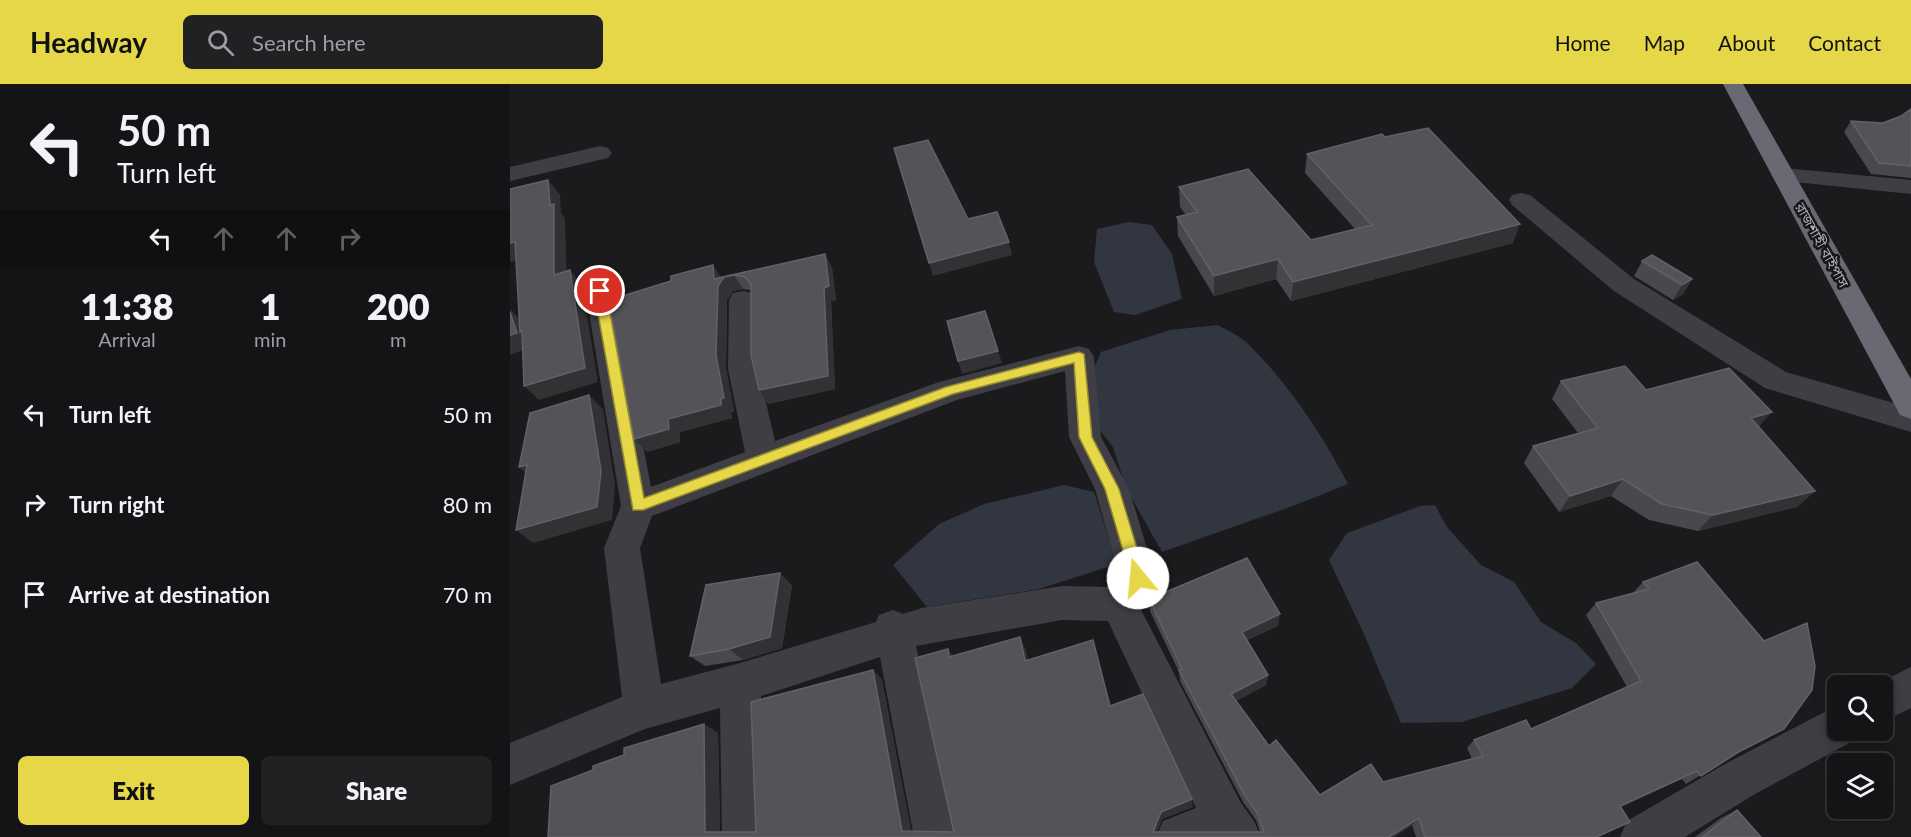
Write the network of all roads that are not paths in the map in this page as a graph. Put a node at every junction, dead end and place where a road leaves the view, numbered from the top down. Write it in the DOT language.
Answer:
graph roads {
  1 [pos="1733,84"];
  2 [pos="600,153"];
  3 [pos="510,174"];
  4 [pos="1784,175"];
  5 [pos="1911,187"];
  6 [pos="1521,200"];
  7 [pos="597,276"];
  8 [pos="743,300"];
  9 [pos="1911,407"];
  10 [pos="1911,420"];
  11 [pos="763,458"];
  12 [pos="638,506"];
  13 [pos="1119,604"];
  14 [pos="893,628"];
  15 [pos="741,683"];
  16 [pos="1911,687"];
  17 [pos="1893,696"];
  18 [pos="644,709"];
  19 [pos="1827,732"];
  20 [pos="510,764"];
  21 [pos="1232,828"];
  22 [pos="745,837"];
  23 [pos="937,837"];
  24 [pos="1179,837"];
  25 [pos="1643,837"];
  1 -- 4 [label="highway, রাজশাহী বাইপাস"];
  2 -- 3 [label="street"];
  4 -- 5 [label="street"];
  4 -- 9 [label="highway, রাজশাহী বাইপাস"];
  6 -- 10 [label="street"];
  7 -- 12 [label="street"];
  8 -- 11 [label="street"];
  11 -- 12 [label="street"];
  11 -- 13 [label="street"];
  12 -- 18 [label="street"];
  13 -- 15 [label="street"];
  13 -- 21 [label="street"];
  14 -- 23 [label="street"];
  15 -- 18 [label="street"];
  15 -- 22 [label="street"];
  16 -- 17 [label="street"];
  18 -- 20 [label="street"];
  19 -- 25 [label="street"];
  21 -- 24 [label="street"];
}
